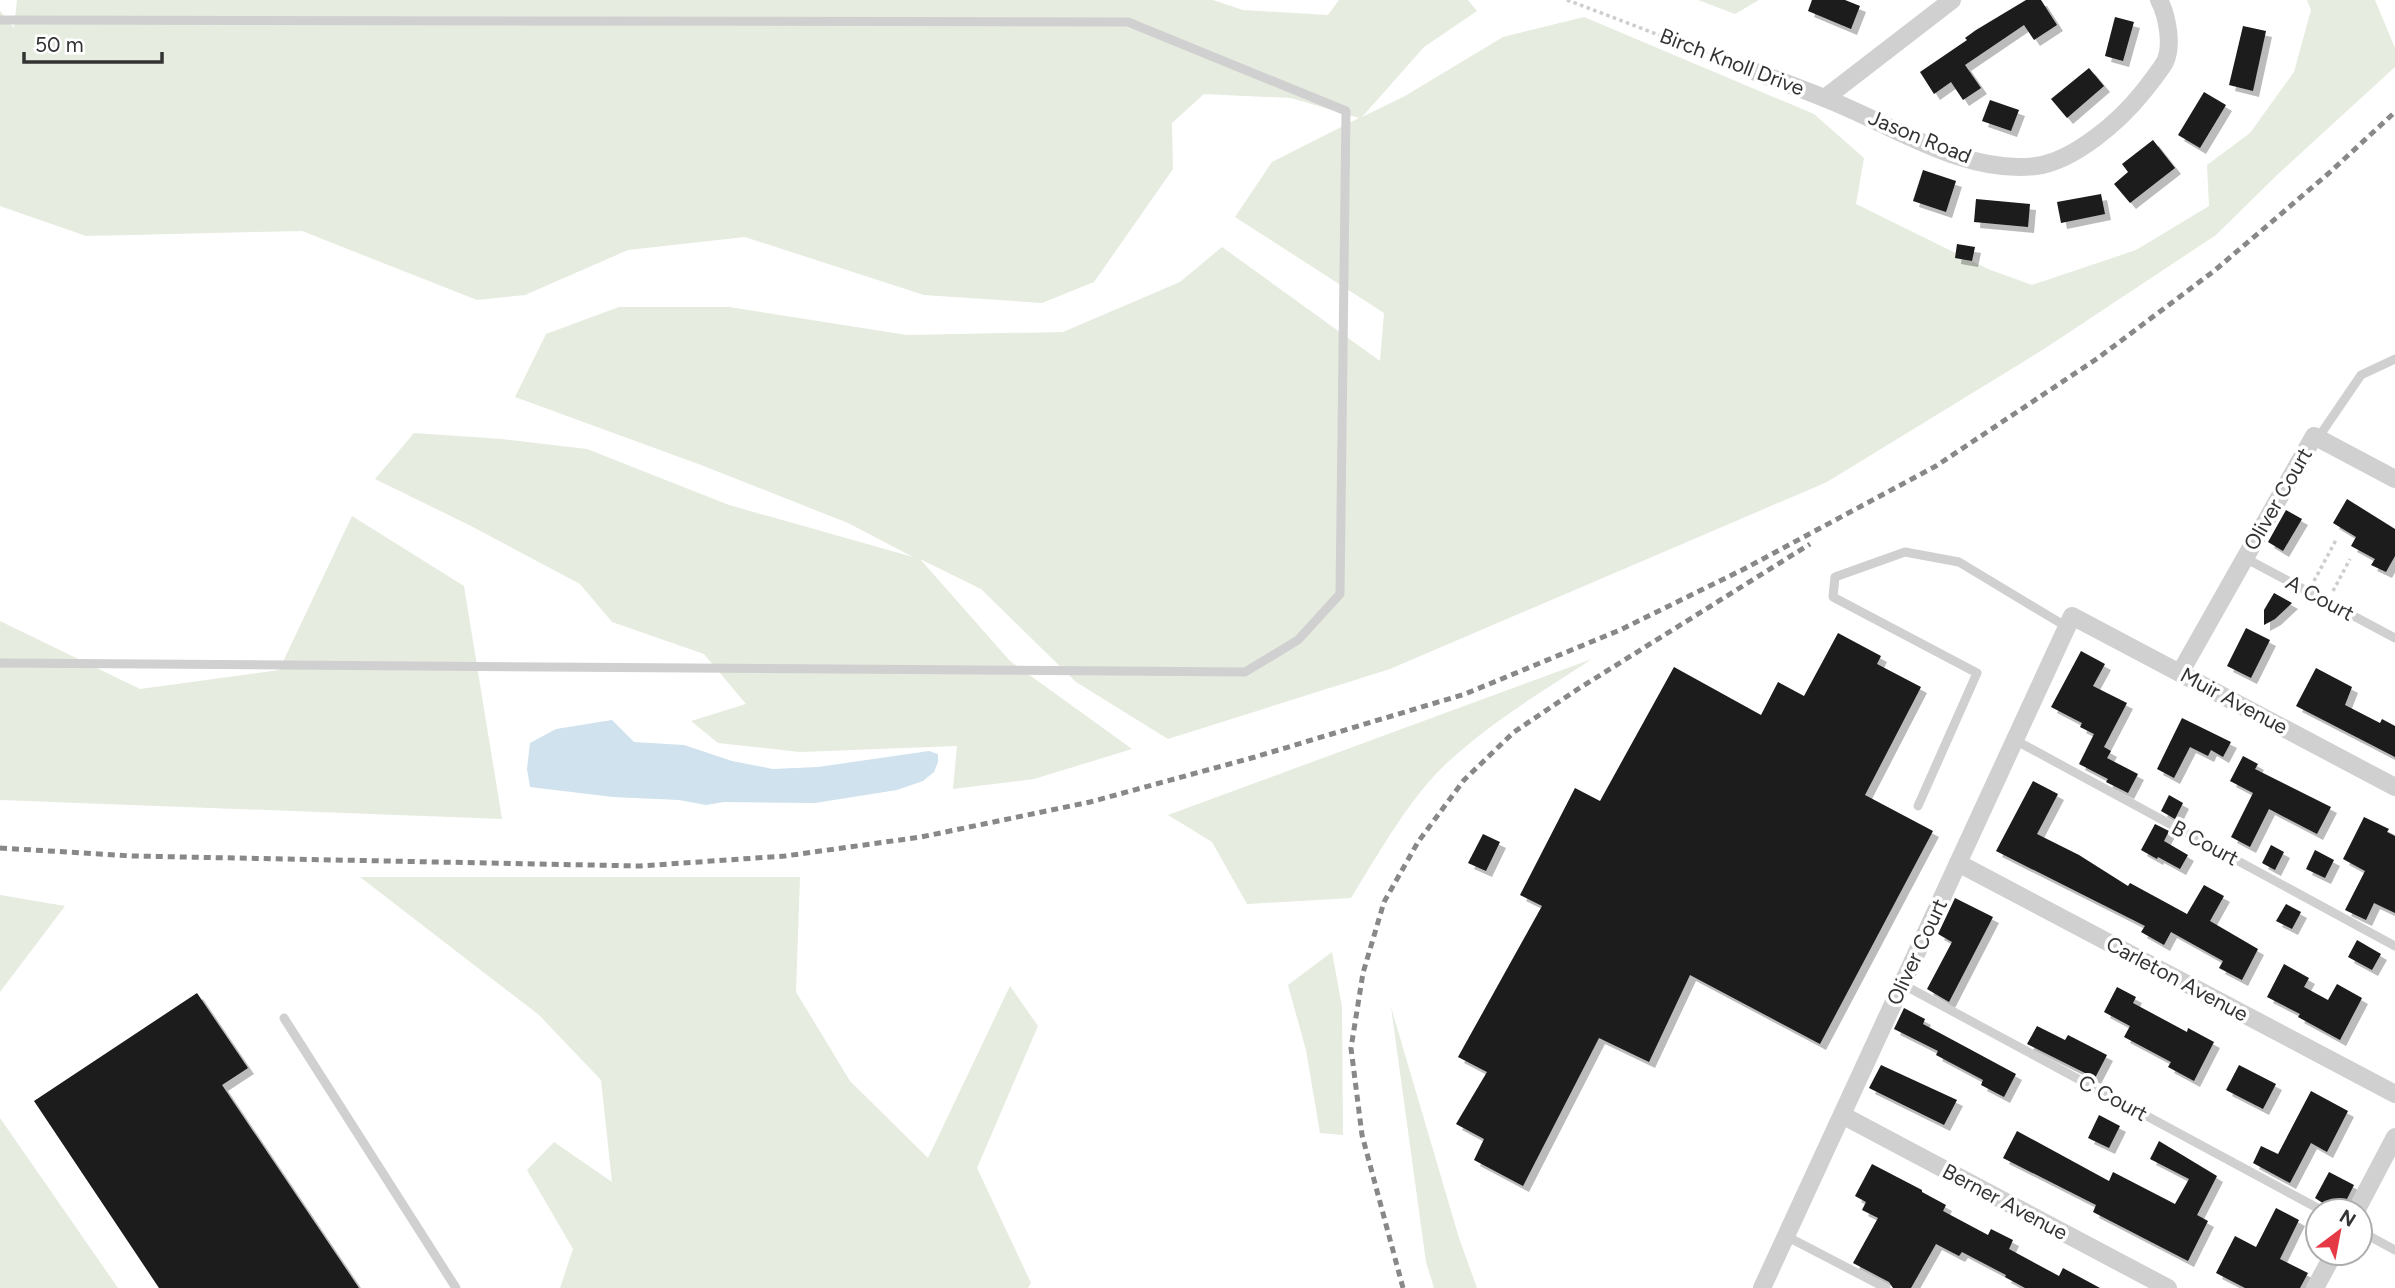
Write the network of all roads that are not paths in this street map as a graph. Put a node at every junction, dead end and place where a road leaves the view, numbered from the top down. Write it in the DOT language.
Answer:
graph roads {
  1 [pos="1952,0"];
  2 [pos="2158,0"];
  3 [pos="0,20"];
  4 [pos="1756,72"];
  5 [pos="1825,98"];
  6 [pos="2395,359"];
  7 [pos="2316,437"];
  8 [pos="2395,479"];
  9 [pos="2245,558"];
  10 [pos="2069,621"];
  11 [pos="2395,638"];
  12 [pos="0,663"];
  13 [pos="2180,673"];
  14 [pos="2015,740"];
  15 [pos="2395,786"];
  16 [pos="1918,806"];
  17 [pos="1958,863"];
  18 [pos="2395,946"];
  19 [pos="1902,984"];
  20 [pos="284,1018"];
  21 [pos="2395,1094"];
  22 [pos="1842,1115"];
  23 [pos="2395,1137"];
  24 [pos="2363,1197"];
  25 [pos="2304,1201"];
  26 [pos="1786,1236"];
  27 [pos="2374,1239"];
  28 [pos="2395,1250"];
  29 [pos="2326,1267"];
  30 [pos="456,1288"];
  31 [pos="1762,1288"];
  32 [pos="1886,1288"];
  33 [pos="2168,1288"];
  34 [pos="2315,1288"];
  1 -- 5 [label="street, Birch Knoll Drive"];
  2 -- 5 [label="street, Jason Road"];
  3 -- 12 [label="lane"];
  4 -- 5 [label="street, Birch Knoll Drive"];
  6 -- 7 [label="lane"];
  7 -- 8 [label="street"];
  7 -- 9 [label="street, Oliver Court"];
  9 -- 11 [label="lane, A Court"];
  9 -- 13 [label="street, Oliver Court"];
  10 -- 13 [label="street, Muir Avenue"];
  10 -- 14 [label="street, Oliver Court"];
  10 -- 16 [label="lane"];
  13 -- 15 [label="street, Muir Avenue"];
  14 -- 17 [label="street, Oliver Court"];
  14 -- 18 [label="lane, B Court"];
  17 -- 19 [label="street, Oliver Court"];
  17 -- 21 [label="street, Carleton Avenue"];
  19 -- 22 [label="street, Oliver Court"];
  19 -- 25 [label="lane, C Court"];
  20 -- 30 [label="lane"];
  22 -- 26 [label="street, Oliver Court"];
  22 -- 33 [label="street, Berner Avenue"];
  23 -- 24 [label="street"];
  26 -- 31 [label="street, Oliver Court"];
  26 -- 32 [label="lane"];
  27 -- 28 [label="lane"];
  29 -- 34 [label="street"];
}
